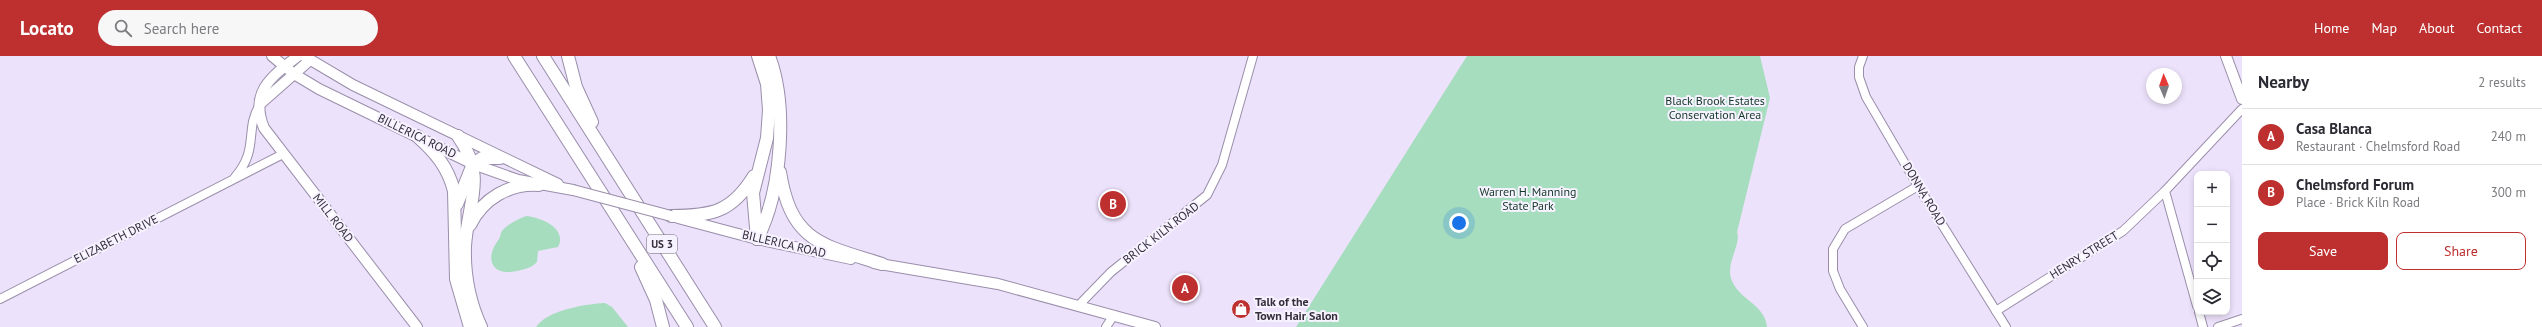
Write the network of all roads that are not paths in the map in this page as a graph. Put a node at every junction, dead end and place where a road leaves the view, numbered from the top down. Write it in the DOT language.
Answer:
graph roads {
  1 [pos="272,56"];
  2 [pos="298,56"];
  3 [pos="514,56"];
  4 [pos="543,56"];
  5 [pos="568,56"];
  6 [pos="758,56"];
  7 [pos="769,56"];
  8 [pos="1253,56"];
  9 [pos="1863,56"];
  10 [pos="2226,56"];
  11 [pos="307,58"];
  12 [pos="284,66"];
  13 [pos="294,74"];
  14 [pos="2242,99"];
  15 [pos="260,104"];
  16 [pos="2242,109"];
  17 [pos="417,136"];
  18 [pos="458,136"];
  19 [pos="283,154"];
  20 [pos="777,157"];
  21 [pos="500,158"];
  22 [pos="610,161"];
  23 [pos="473,164"];
  24 [pos="758,170"];
  25 [pos="232,180"];
  26 [pos="539,185"];
  27 [pos="1918,186"];
  28 [pos="573,190"];
  29 [pos="2165,191"];
  30 [pos="671,216"];
  31 [pos="454,219"];
  32 [pos="618,219"];
  33 [pos="466,234"];
  34 [pos="757,239"];
  35 [pos="882,264"];
  36 [pos="2194,295"];
  37 [pos="0,299"];
  38 [pos="1078,306"];
  39 [pos="1996,311"];
  40 [pos="1114,315"];
  41 [pos="2200,315"];
  42 [pos="2242,319"];
  43 [pos="417,327"];
  44 [pos="470,327"];
  45 [pos="481,327"];
  46 [pos="663,327"];
  47 [pos="687,327"];
  48 [pos="715,327"];
  49 [pos="1106,327"];
  50 [pos="1155,327"];
  51 [pos="1864,327"];
  52 [pos="2006,327"];
  53 [pos="2203,327"];
  54 [pos="2218,327"];
  1 -- 12 [label="main road, BILLERICA ROAD"];
  2 -- 12 [label="main road, MILL ROAD"];
  3 -- 32 [label="highway, US 3"];
  4 -- 22 [label="highway, US 3"];
  5 -- 22 [label="highway"];
  6 -- 24 [label="highway"];
  7 -- 20 [label="highway"];
  8 -- 38 [label="street, BRICK KILN ROAD"];
  9 -- 27 [label="street, DONNA ROAD"];
  10 -- 14 [label="main road"];
  11 -- 13 [label="main road"];
  11 -- 18 [label="main road, BILLERICA ROAD"];
  12 -- 13 [label="main road, BILLERICA ROAD"];
  12 -- 15 [label="main road, MILL ROAD"];
  13 -- 15 [label="main road"];
  13 -- 17 [label="main road, BILLERICA ROAD"];
  15 -- 19 [label="main road, MILL ROAD"];
  15 -- 25 [label="street, ELIZABETH DRIVE"];
  16 -- 29 [label="street, HENRY STREET"];
  17 -- 23 [label="main road, BILLERICA ROAD"];
  17 -- 31 [label="highway"];
  18 -- 21 [label="main road, BILLERICA ROAD"];
  18 -- 23 [label="highway"];
  19 -- 25 [label="street, ELIZABETH DRIVE"];
  19 -- 43 [label="main road, MILL ROAD"];
  20 -- 34 [label="highway"];
  20 -- 35 [label="highway"];
  21 -- 23 [label="highway"];
  21 -- 28 [label="main road, BILLERICA ROAD"];
  22 -- 48 [label="highway, US 3"];
  23 -- 26 [label="main road, BILLERICA ROAD"];
  23 -- 31 [label="highway"];
  23 -- 33 [label="highway"];
  24 -- 30 [label="highway"];
  24 -- 34 [label="highway"];
  25 -- 37 [label="street, ELIZABETH DRIVE"];
  26 -- 28 [label="main road, BILLERICA ROAD"];
  26 -- 33 [label="highway"];
  27 -- 39 [label="street, DONNA ROAD"];
  27 -- 51 [label="street"];
  28 -- 30 [label="main road, BILLERICA ROAD, bridge"];
  29 -- 36 [label="street"];
  29 -- 39 [label="street, HENRY STREET"];
  30 -- 34 [label="main road, BILLERICA ROAD"];
  31 -- 44 [label="highway"];
  32 -- 46 [label="highway"];
  32 -- 47 [label="highway, US 3"];
  33 -- 45 [label="highway"];
  34 -- 35 [label="main road, BILLERICA ROAD"];
  35 -- 38 [label="main road, BILLERICA ROAD"];
  38 -- 40 [label="main road, BILLERICA ROAD"];
  39 -- 52 [label="street, DONNA ROAD"];
  40 -- 49 [label="street"];
  40 -- 50 [label="main road, BILLERICA ROAD"];
  41 -- 53 [label="street"];
  42 -- 54 [label="street"];
}
